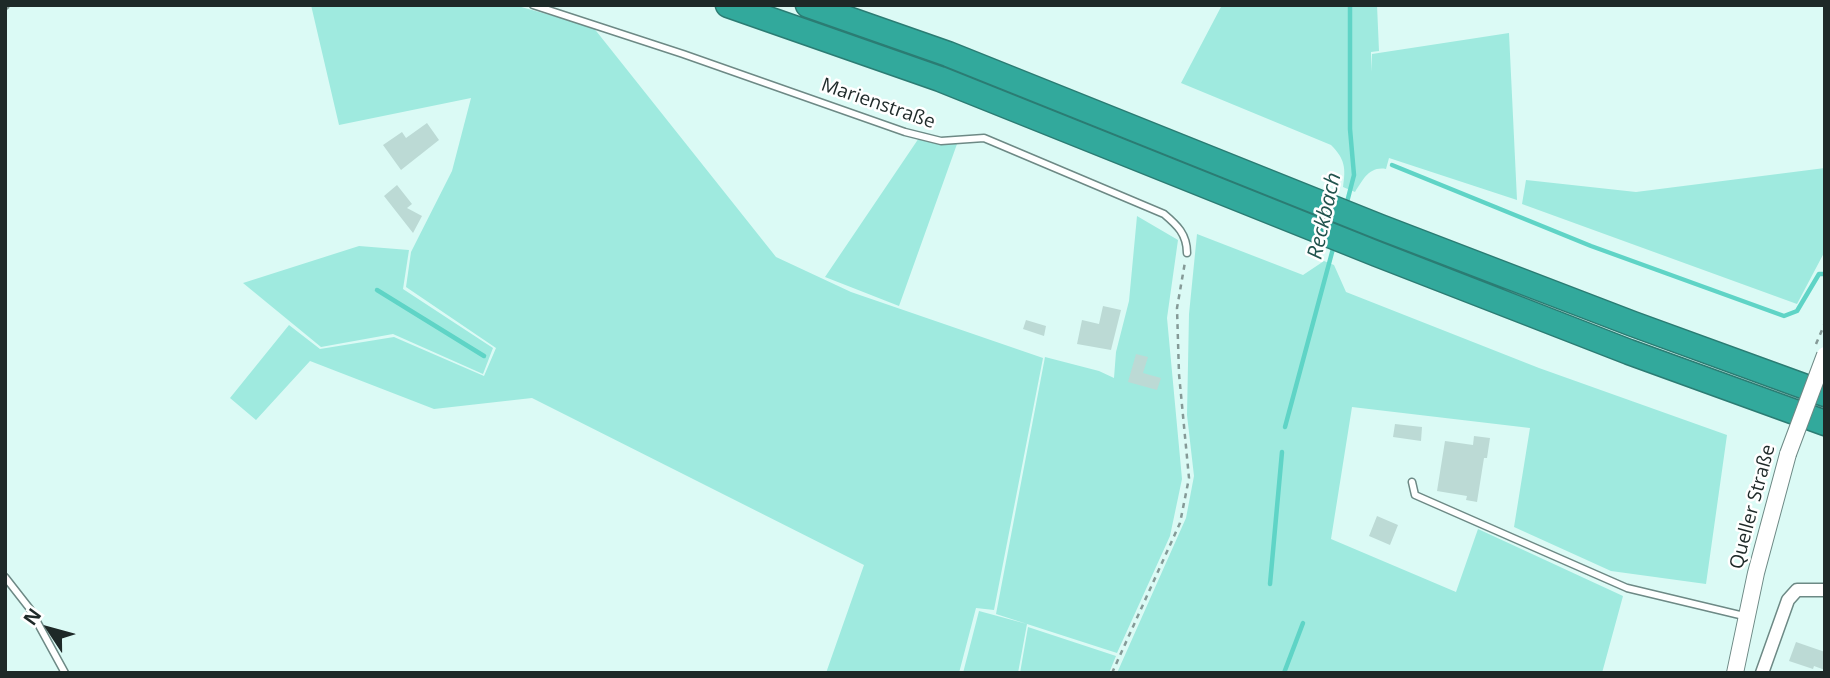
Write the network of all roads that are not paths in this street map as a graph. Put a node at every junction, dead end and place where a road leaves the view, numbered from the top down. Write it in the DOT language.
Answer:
graph roads {
  1 [pos="533,5"];
  2 [pos="728,5"];
  3 [pos="808,5"];
  4 [pos="1187,253"];
  5 [pos="1819,353"];
  6 [pos="1825,394"];
  7 [pos="1825,422"];
  8 [pos="1412,482"];
  9 [pos="5,577"];
  10 [pos="1825,590"];
  11 [pos="1746,617"];
  12 [pos="65,673"];
  13 [pos="1735,673"];
  14 [pos="1762,673"];
  1 -- 4 [label="lane, Marienstraße"];
  2 -- 7 [label="highway"];
  3 -- 6 [label="highway"];
  5 -- 11 [label="street, Queller Straße, bridge"];
  8 -- 11 [label="lane"];
  9 -- 12 [label="lane"];
  10 -- 14 [label="street"];
  11 -- 13 [label="street, Queller Straße"];
}
